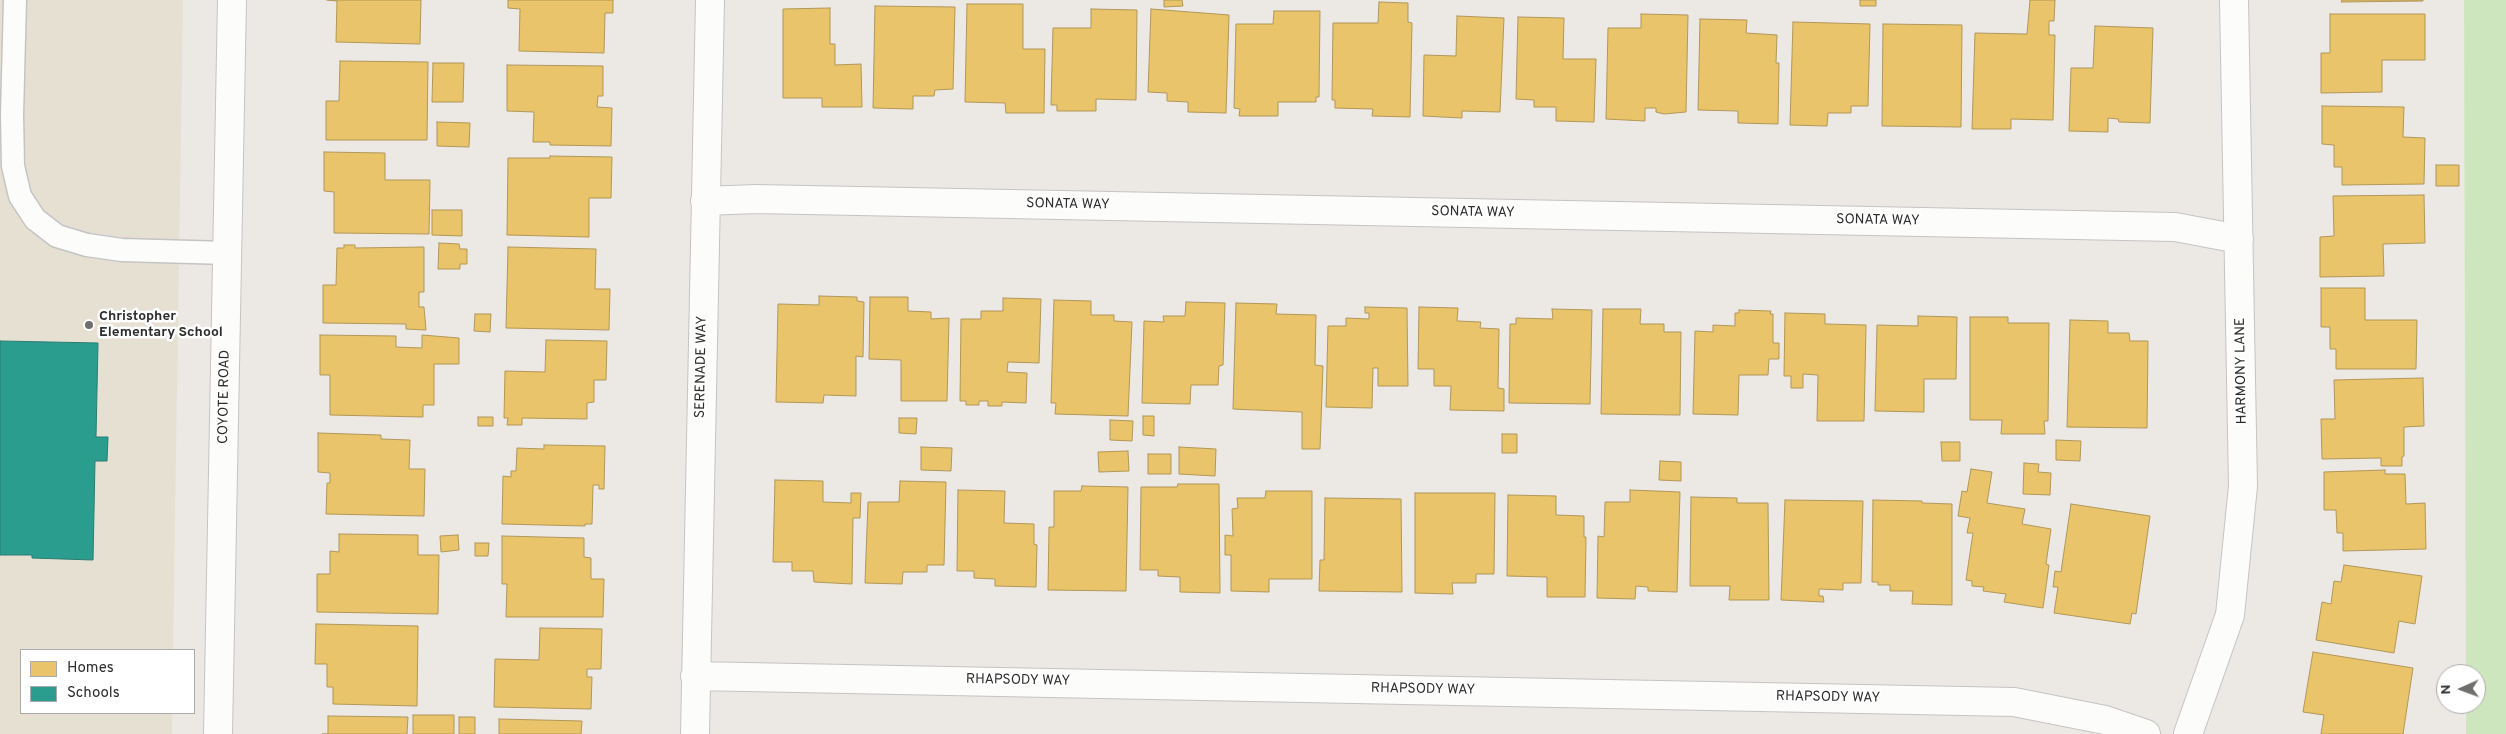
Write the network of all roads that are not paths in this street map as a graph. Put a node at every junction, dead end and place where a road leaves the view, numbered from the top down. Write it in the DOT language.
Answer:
graph roads {
  1 [pos="15,0"];
  2 [pos="232,0"];
  3 [pos="710,0"];
  4 [pos="2234,0"];
  5 [pos="705,200"];
  6 [pos="2240,239"];
  7 [pos="227,253"];
  8 [pos="695,676"];
  9 [pos="218,734"];
  10 [pos="695,734"];
  11 [pos="2146,734"];
  12 [pos="2188,734"];
  1 -- 7 [label="lane"];
  2 -- 7 [label="street, COYOTE ROAD"];
  3 -- 5 [label="street, SERENADE WAY"];
  4 -- 6 [label="street, HARMONY LANE"];
  5 -- 6 [label="street, SONATA WAY"];
  5 -- 8 [label="street, SERENADE WAY"];
  6 -- 12 [label="street, HARMONY LANE"];
  7 -- 9 [label="street, COYOTE ROAD"];
  8 -- 10 [label="street, SERENADE WAY"];
  8 -- 11 [label="street, RHAPSODY WAY"];
}
